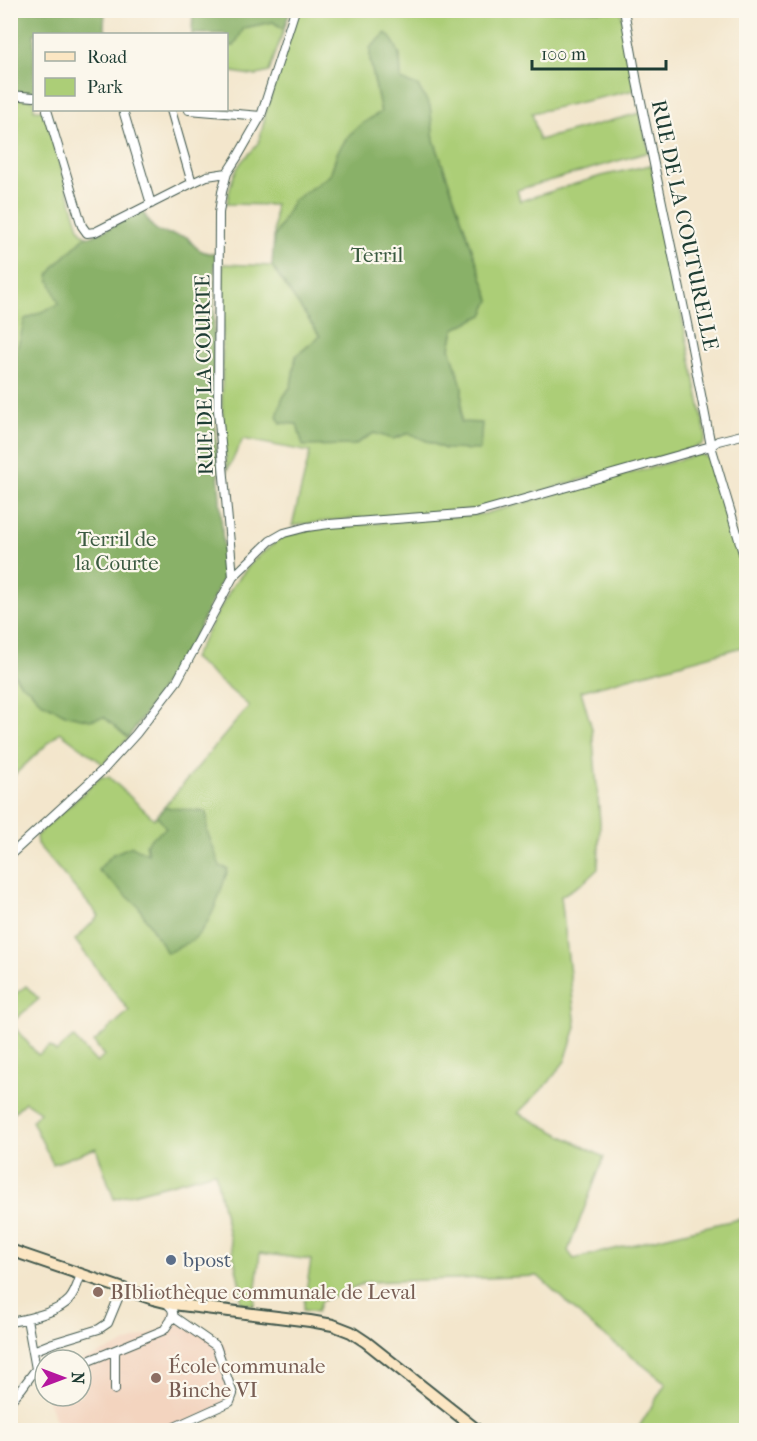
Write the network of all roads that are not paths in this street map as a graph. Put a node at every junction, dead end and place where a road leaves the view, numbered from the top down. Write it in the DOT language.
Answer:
graph roads {
  1 [pos="295,10"];
  2 [pos="624,10"];
  3 [pos="10,95"];
  4 [pos="33,97"];
  5 [pos="47,111"];
  6 [pos="123,111"];
  7 [pos="171,111"];
  8 [pos="201,111"];
  9 [pos="261,116"];
  10 [pos="227,173"];
  11 [pos="192,183"];
  12 [pos="151,204"];
  13 [pos="747,434"];
  14 [pos="711,446"];
  15 [pos="747,563"];
  16 [pos="232,577"];
  17 [pos="10,855"];
  18 [pos="10,1250"];
  19 [pos="81,1274"];
  20 [pos="122,1289"];
  21 [pos="166,1302"];
  22 [pos="173,1313"];
  23 [pos="27,1319"];
  24 [pos="10,1322"];
  25 [pos="40,1348"];
  26 [pos="33,1351"];
  27 [pos="115,1351"];
  28 [pos="93,1359"];
  29 [pos="33,1373"];
  30 [pos="115,1390"];
  31 [pos="10,1401"];
  32 [pos="168,1431"];
  33 [pos="477,1431"];
  1 -- 9 [label="street, RUE DE LA COURTE"];
  2 -- 14 [label="street, RUE DE LA COUTURELLE"];
  3 -- 4 [label="street"];
  5 -- 12 [label="street"];
  6 -- 12 [label="street"];
  7 -- 11 [label="street"];
  8 -- 9 [label="street"];
  9 -- 10 [label="street, RUE DE LA COURTE"];
  10 -- 11 [label="street"];
  10 -- 16 [label="street, RUE DE LA COURTE"];
  11 -- 12 [label="street"];
  13 -- 14 [label="street"];
  14 -- 15 [label="street, RUE DE LA COUTURELLE"];
  14 -- 16 [label="street"];
  16 -- 17 [label="street"];
  18 -- 19 [label="street"];
  19 -- 20 [label="street"];
  19 -- 23 [label="street"];
  20 -- 21 [label="street"];
  20 -- 25 [label="street"];
  21 -- 22 [label="street"];
  21 -- 33 [label="street"];
  22 -- 27 [label="street"];
  22 -- 32 [label="street"];
  23 -- 24 [label="street"];
  23 -- 26 [label="street"];
  27 -- 28 [label="street"];
  27 -- 30 [label="street"];
  29 -- 31 [label="street"];
}
